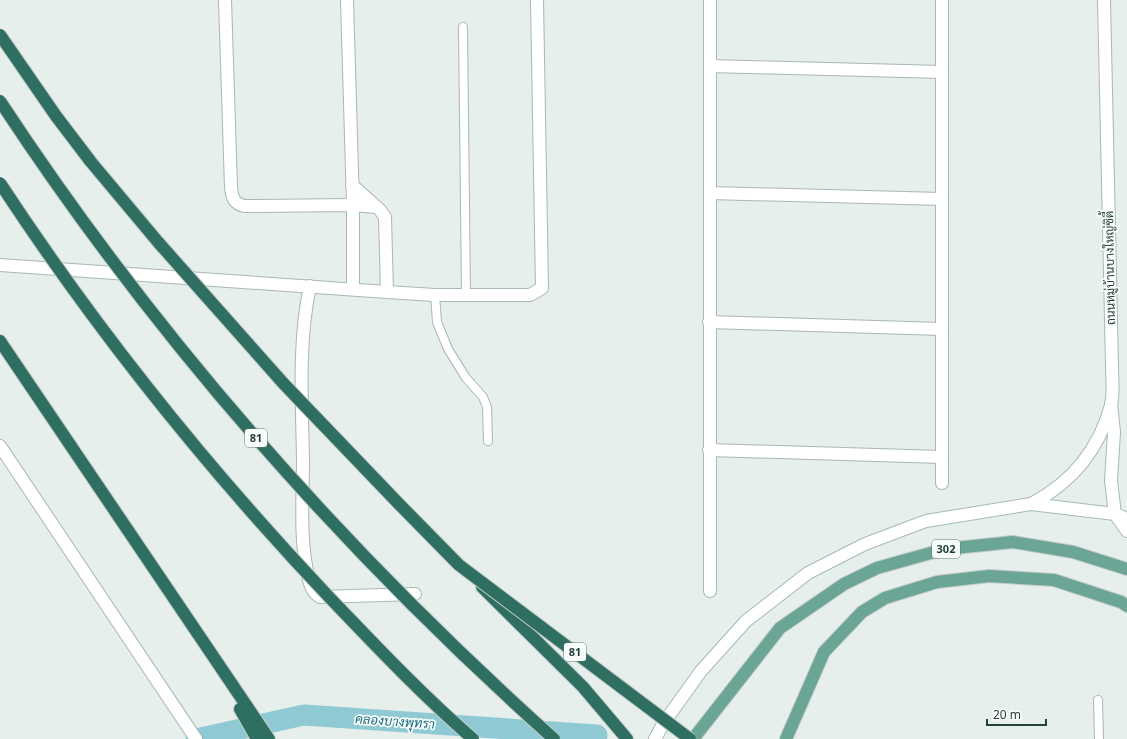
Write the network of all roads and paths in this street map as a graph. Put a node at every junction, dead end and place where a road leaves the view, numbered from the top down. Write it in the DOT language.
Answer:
graph roads {
  1 [pos="225,0"];
  2 [pos="347,0"];
  3 [pos="537,0"];
  4 [pos="710,0"];
  5 [pos="942,0"];
  6 [pos="1104,0"];
  7 [pos="463,27"];
  8 [pos="0,35"];
  9 [pos="710,66"];
  10 [pos="942,72"];
  11 [pos="0,100"];
  12 [pos="0,183"];
  13 [pos="352,185"];
  14 [pos="710,192"];
  15 [pos="942,199"];
  16 [pos="353,205"];
  17 [pos="376,207"];
  18 [pos="0,265"];
  19 [pos="310,286"];
  20 [pos="353,288"];
  21 [pos="386,292"];
  22 [pos="435,295"];
  23 [pos="466,295"];
  24 [pos="710,322"];
  25 [pos="942,329"];
  26 [pos="0,341"];
  27 [pos="1111,404"];
  28 [pos="488,441"];
  29 [pos="0,446"];
  30 [pos="710,450"];
  31 [pos="942,457"];
  32 [pos="942,483"];
  33 [pos="1031,504"];
  34 [pos="1115,514"];
  35 [pos="1127,519"];
  36 [pos="1127,530"];
  37 [pos="460,565"];
  38 [pos="1127,570"];
  39 [pos="710,590"];
  40 [pos="415,594"];
  41 [pos="1127,606"];
  42 [pos="208,651"];
  43 [pos="1098,700"];
  44 [pos="196,739"];
  45 [pos="256,739"];
  46 [pos="269,739"];
  47 [pos="473,739"];
  48 [pos="554,739"];
  49 [pos="627,739"];
  50 [pos="655,739"];
  51 [pos="691,739"];
  52 [pos="786,739"];
  53 [pos="1099,739"];
  1 -- 16 [label="street"];
  2 -- 13 [label="street"];
  3 -- 23 [label="street"];
  4 -- 9 [label="street"];
  5 -- 10 [label="street"];
  6 -- 27 [label="street, ถนนหมู่บ้านบางใหญ่ซิตี้"];
  7 -- 23 [label="lane"];
  8 -- 37 [label="highway, 81, bridge"];
  9 -- 10 [label="street"];
  9 -- 14 [label="street"];
  10 -- 15 [label="street"];
  11 -- 48 [label="highway, 81, bridge"];
  12 -- 47 [label="highway, bridge"];
  13 -- 16 [label="street"];
  13 -- 17 [label="street"];
  14 -- 15 [label="street"];
  14 -- 24 [label="street"];
  15 -- 25 [label="street"];
  16 -- 17 [label="street"];
  16 -- 20 [label="street"];
  17 -- 21 [label="street"];
  18 -- 19 [label="street"];
  19 -- 20 [label="street"];
  19 -- 40 [label="street"];
  20 -- 21 [label="street"];
  21 -- 22 [label="street"];
  22 -- 23 [label="street"];
  22 -- 28 [label="lane"];
  24 -- 25 [label="street"];
  24 -- 30 [label="street"];
  25 -- 31 [label="street"];
  26 -- 42 [label="highway"];
  27 -- 33 [label="street, ถนนหมู่บ้านบางใหญ่ซิตี้"];
  27 -- 34 [label="street"];
  29 -- 44 [label="street"];
  30 -- 31 [label="street"];
  30 -- 39 [label="street"];
  31 -- 32 [label="street"];
  33 -- 34 [label="street"];
  33 -- 50 [label="street"];
  34 -- 35 [label="street"];
  34 -- 36 [label="street"];
  37 -- 49 [label="highway, 81, bridge"];
  37 -- 51 [label="highway, 81, bridge"];
  38 -- 51 [label="main road, 302"];
  41 -- 52 [label="main road"];
  42 -- 45 [label="highway"];
  42 -- 46 [label="highway"];
  43 -- 53 [label="lane"];
}
